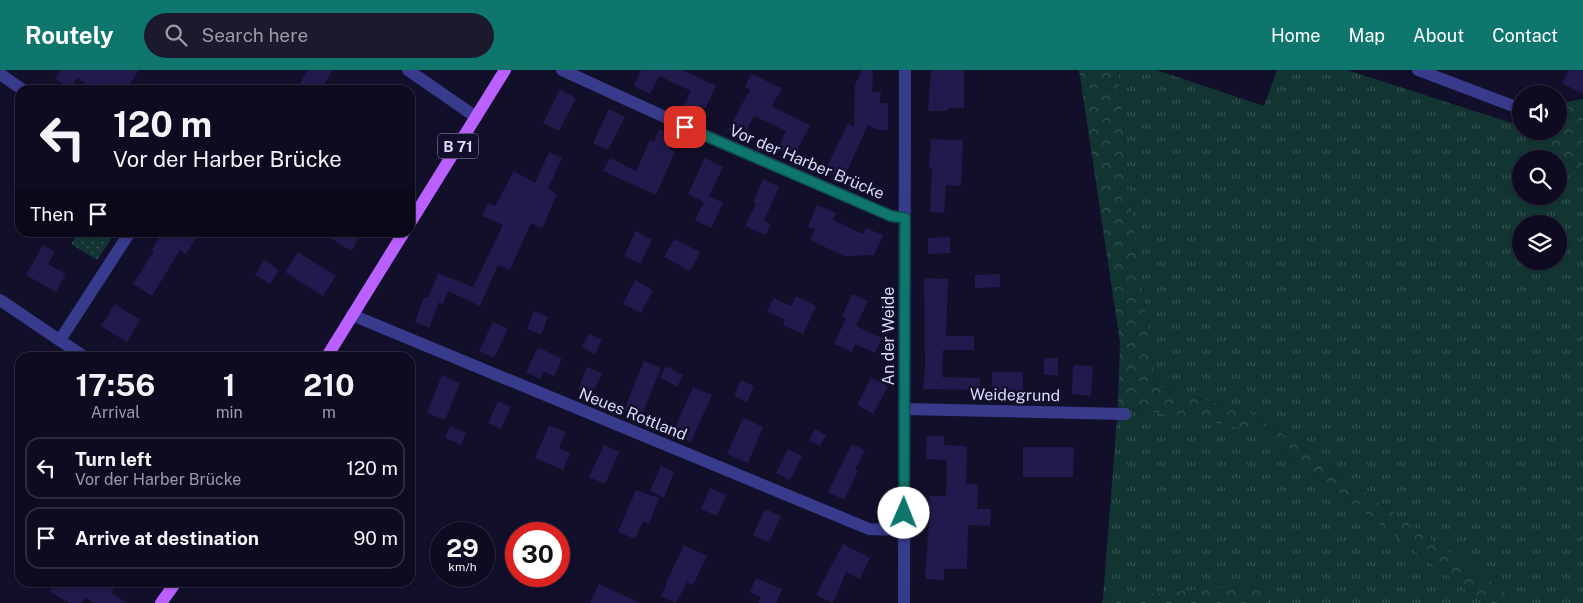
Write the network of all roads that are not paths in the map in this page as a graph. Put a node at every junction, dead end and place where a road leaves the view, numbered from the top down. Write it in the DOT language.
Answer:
graph roads {
  1 [pos="408,70"];
  2 [pos="505,70"];
  3 [pos="562,70"];
  4 [pos="906,70"];
  5 [pos="1418,70"];
  6 [pos="0,74"];
  7 [pos="16,85"];
  8 [pos="1512,106"];
  9 [pos="476,117"];
  10 [pos="415,215"];
  11 [pos="905,218"];
  12 [pos="127,237"];
  13 [pos="401,237"];
  14 [pos="0,300"];
  15 [pos="352,315"];
  16 [pos="60,340"];
  17 [pos="77,352"];
  18 [pos="330,352"];
  19 [pos="905,409"];
  20 [pos="1125,414"];
  21 [pos="904,530"];
  22 [pos="172,587"];
  23 [pos="161,603"];
  24 [pos="904,603"];
  1 -- 9 [label="street"];
  2 -- 9 [label="main road, B 71"];
  3 -- 11 [label="street, Vor der Harber Brücke"];
  4 -- 11 [label="street, An der Weide"];
  5 -- 8 [label="street"];
  6 -- 7 [label="street"];
  9 -- 10 [label="main road, B 71"];
  11 -- 19 [label="street, An der Weide"];
  12 -- 16 [label="street"];
  13 -- 15 [label="main road"];
  14 -- 16 [label="street"];
  15 -- 18 [label="main road"];
  15 -- 21 [label="street, Neues Rottland"];
  16 -- 17 [label="street"];
  19 -- 20 [label="street, Weidegrund"];
  19 -- 21 [label="street, An der Weide"];
  21 -- 24 [label="street, An der Weide"];
  22 -- 23 [label="main road"];
}
